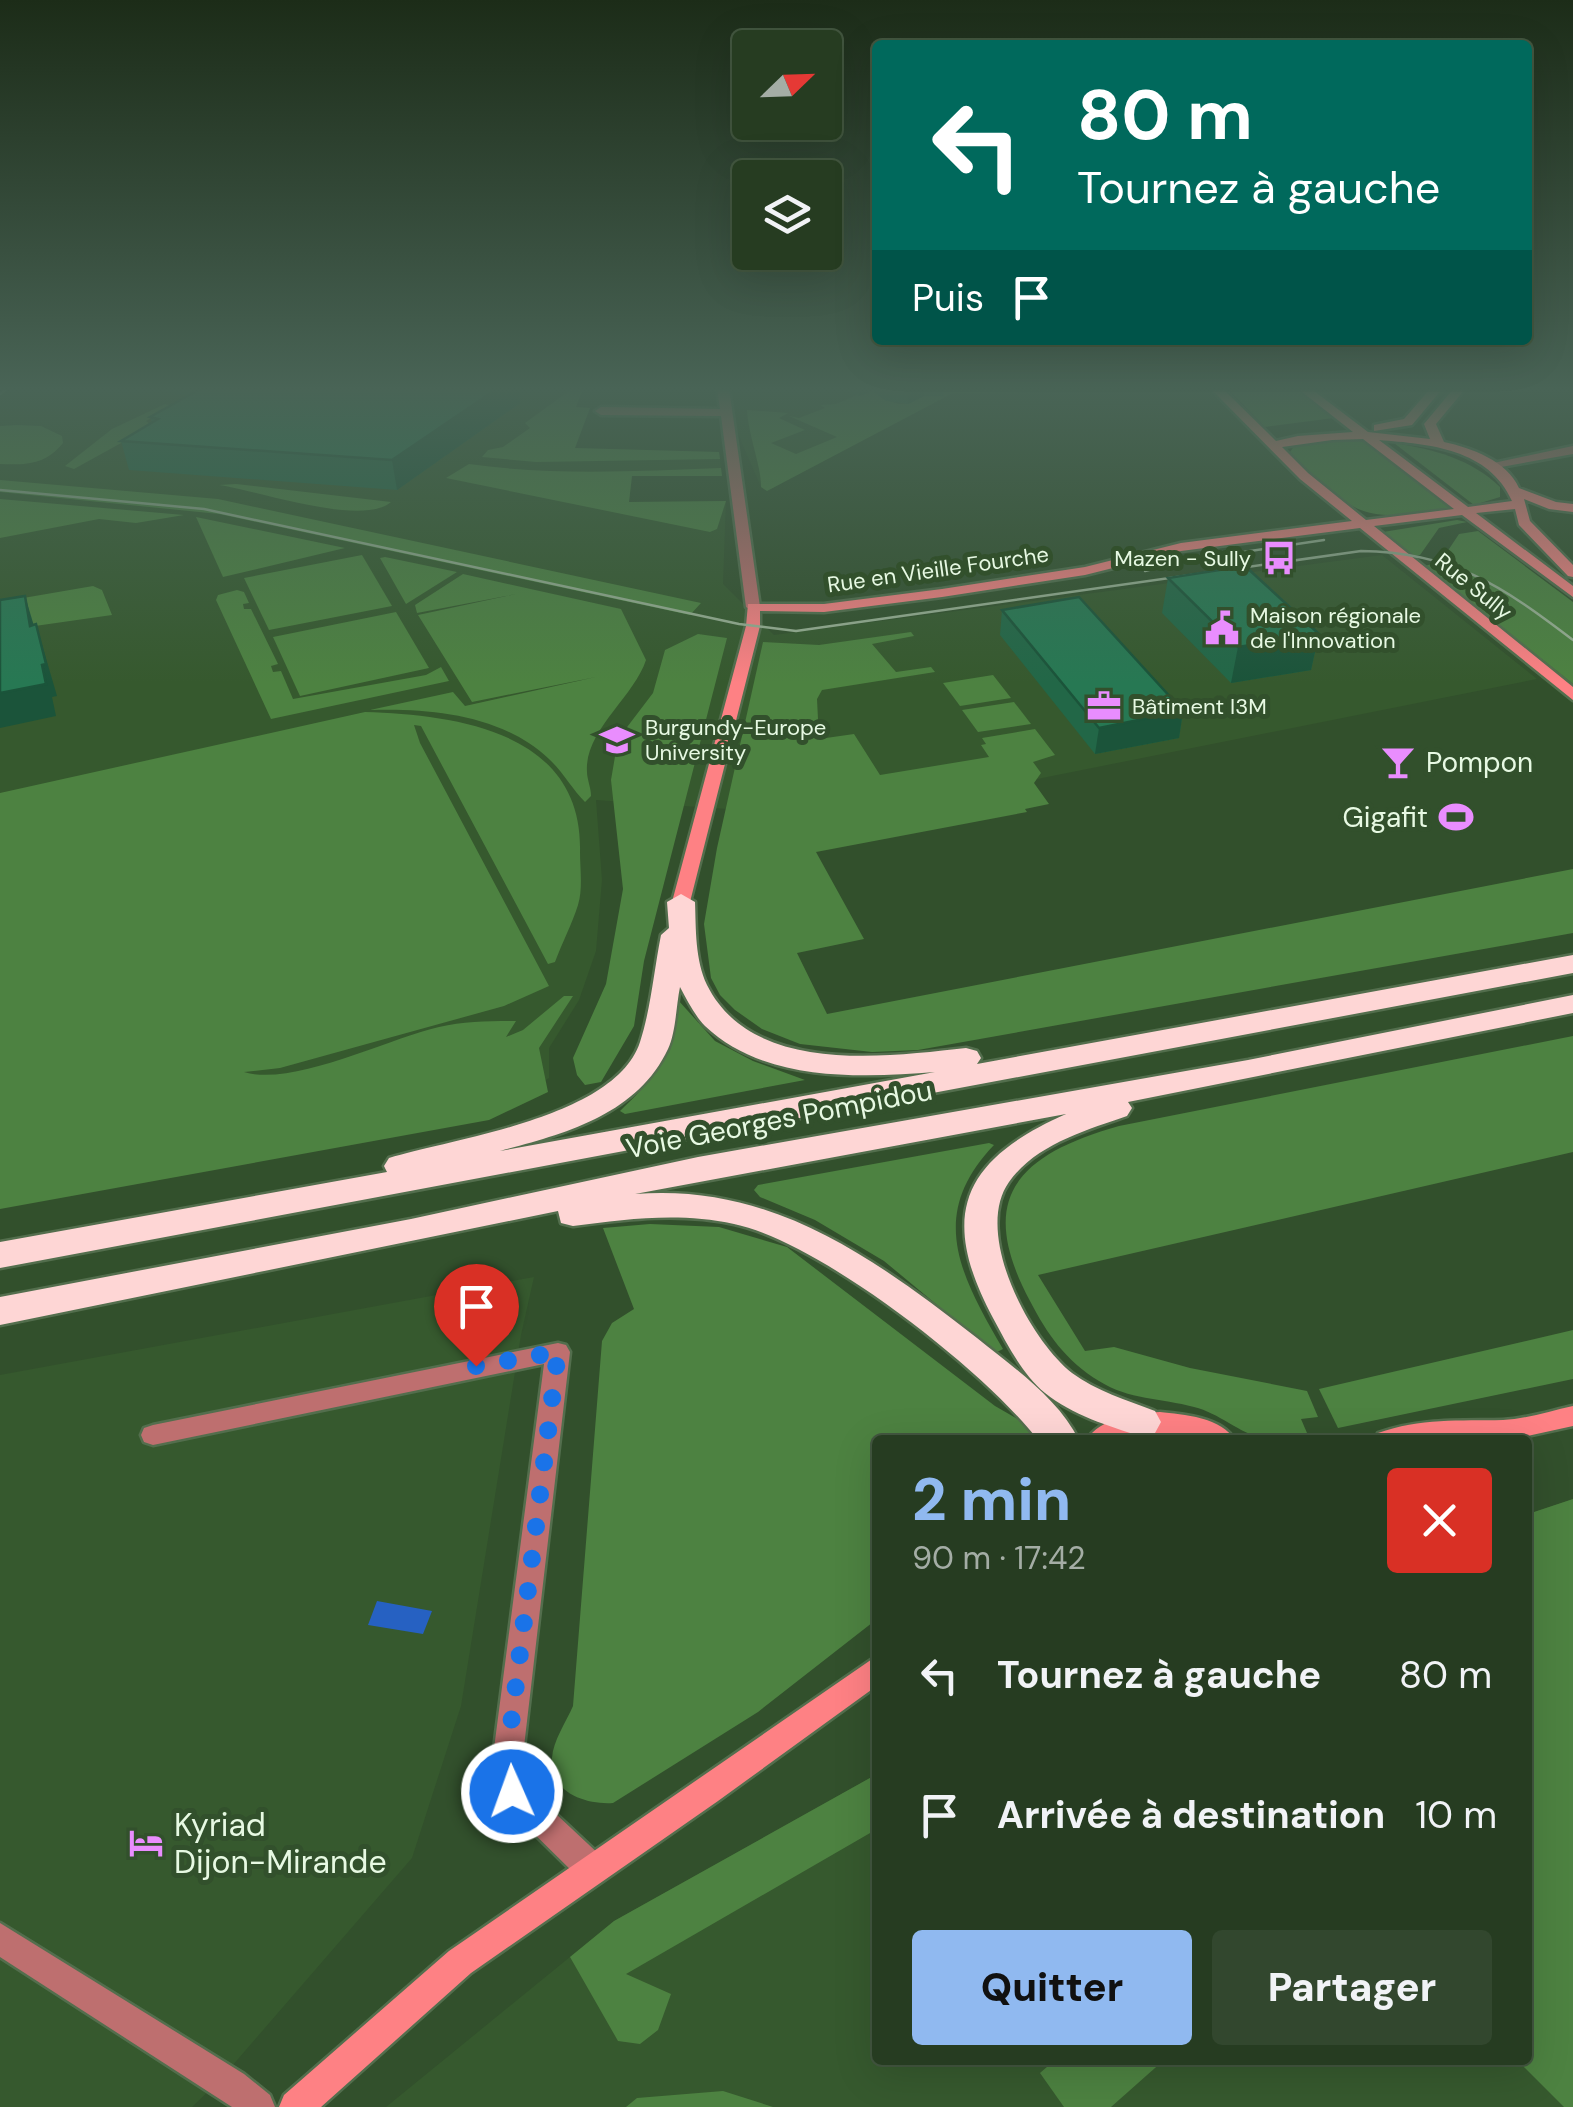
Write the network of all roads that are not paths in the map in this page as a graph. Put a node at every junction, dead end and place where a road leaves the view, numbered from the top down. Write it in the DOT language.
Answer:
graph roads {
  1 [pos="735,486"];
  2 [pos="1318,486"];
  3 [pos="1433,486"];
  4 [pos="1509,486"];
  5 [pos="1519,498"];
  6 [pos="1573,508"];
  7 [pos="1466,512"];
  8 [pos="1364,526"];
  9 [pos="1573,572"];
  10 [pos="1573,593"];
  11 [pos="752,607"];
  12 [pos="1573,695"];
  13 [pos="681,902"];
  14 [pos="1573,964"];
  15 [pos="1573,1004"];
  16 [pos="1077,1056"];
  17 [pos="1248,1070"];
  18 [pos="354,1190"];
  19 [pos="411,1232"];
  20 [pos="0,1256"];
  21 [pos="0,1310"];
  22 [pos="1573,1416"];
  23 [pos="1142,1422"];
  24 [pos="153,1435"];
  25 [pos="1056,1435"];
  26 [pos="1111,1435"];
  27 [pos="1211,1435"];
  28 [pos="1412,1435"];
  29 [pos="1501,1435"];
  30 [pos="872,1675"];
  31 [pos="592,1869"];
  32 [pos="0,1939"];
  33 [pos="258,2107"];
  34 [pos="296,2107"];
  1 -- 11 [label="street"];
  2 -- 8 [label="main road, Rue Sully"];
  3 -- 7 [label="main road, Rue Sully"];
  4 -- 5 [label="main road"];
  5 -- 6 [label="main road"];
  5 -- 7 [label="main road, Rue en Vieille Fourche"];
  5 -- 9 [label="main road"];
  7 -- 8 [label="main road, Rue en Vieille Fourche"];
  7 -- 10 [label="main road, Rue Sully"];
  8 -- 11 [label="main road, Rue en Vieille Fourche"];
  8 -- 12 [label="main road, Rue Sully"];
  11 -- 13 [label="main road"];
  13 -- 16 [label="highway"];
  13 -- 18 [label="highway"];
  14 -- 16 [label="highway, Voie Georges Pompidou"];
  15 -- 17 [label="highway, Voie Georges Pompidou"];
  16 -- 18 [label="highway, Voie Georges Pompidou"];
  17 -- 19 [label="highway, Voie Georges Pompidou"];
  17 -- 23 [label="highway"];
  18 -- 20 [label="highway, Voie Georges Pompidou"];
  19 -- 21 [label="highway, Voie Georges Pompidou"];
  19 -- 25 [label="highway"];
  22 -- 29 [label="main road"];
  23 -- 26 [label="main road"];
  23 -- 27 [label="main road"];
  24 -- 31 [label="street"];
  28 -- 29 [label="main road"];
  30 -- 31 [label="main road"];
  31 -- 34 [label="main road"];
  32 -- 33 [label="street"];
}
